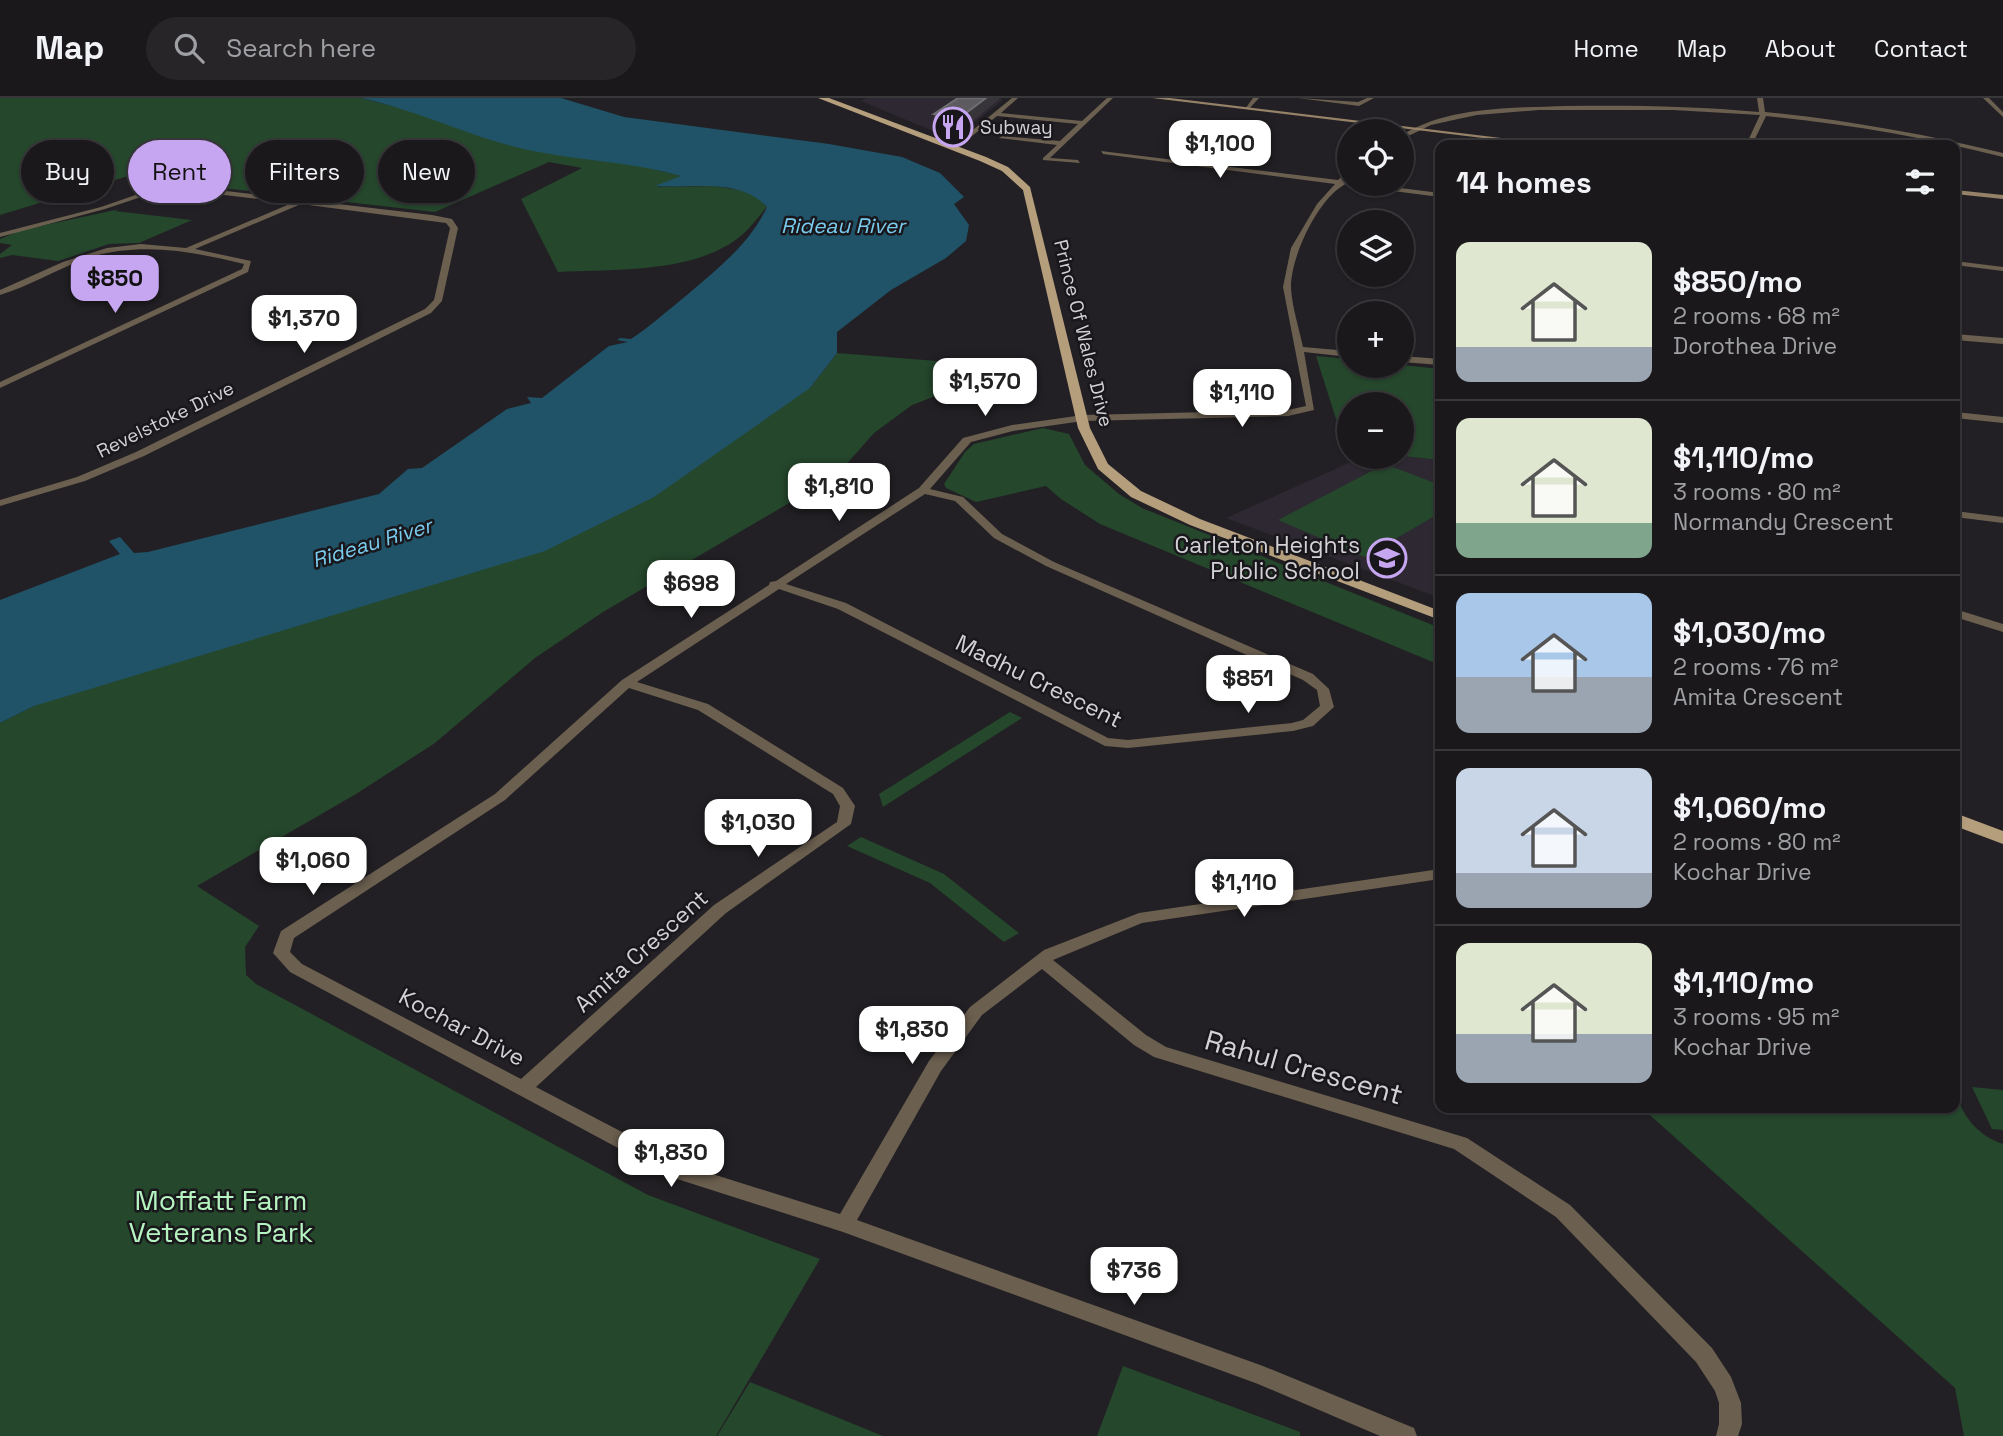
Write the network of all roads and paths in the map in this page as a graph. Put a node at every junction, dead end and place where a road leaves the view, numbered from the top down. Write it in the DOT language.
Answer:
graph roads {
  1 [pos="822,98"];
  2 [pos="1015,98"];
  3 [pos="1110,98"];
  4 [pos="1142,98"];
  5 [pos="1154,98"];
  6 [pos="1256,98"];
  7 [pos="1301,98"];
  8 [pos="1371,98"];
  9 [pos="1760,98"];
  10 [pos="1986,98"];
  11 [pos="1170,100"];
  12 [pos="844,102"];
  13 [pos="1247,108"];
  14 [pos="1764,109"];
  15 [pos="995,114"];
  16 [pos="2003,116"];
  17 [pos="1083,123"];
  18 [pos="1417,129"];
  19 [pos="1414,131"];
  20 [pos="1002,138"];
  21 [pos="1512,140"];
  22 [pos="1751,140"];
  23 [pos="1944,140"];
  24 [pos="1060,143"];
  25 [pos="946,144"];
  26 [pos="1960,144"];
  27 [pos="1103,152"];
  28 [pos="2003,155"];
  29 [pos="1078,162"];
  30 [pos="1337,182"];
  31 [pos="1337,184"];
  32 [pos="1414,191"];
  33 [pos="1960,193"];
  34 [pos="1435,194"];
  35 [pos="245,195"];
  36 [pos="2003,197"];
  37 [pos="298,203"];
  38 [pos="309,203"];
  39 [pos="0,235"];
  40 [pos="185,252"];
  41 [pos="1960,263"];
  42 [pos="2003,269"];
  43 [pos="0,293"];
  44 [pos="1960,337"];
  45 [pos="2003,341"];
  46 [pos="1298,349"];
  47 [pos="1337,353"];
  48 [pos="1414,360"];
  49 [pos="1435,362"];
  50 [pos="0,384"];
  51 [pos="1960,416"];
  52 [pos="1083,418"];
  53 [pos="2003,420"];
  54 [pos="923,489"];
  55 [pos="0,503"];
  56 [pos="1960,515"];
  57 [pos="2003,520"];
  58 [pos="774,584"];
  59 [pos="1435,614"];
  60 [pos="1960,615"];
  61 [pos="2003,628"];
  62 [pos="626,683"];
  63 [pos="1960,821"];
  64 [pos="2003,838"];
  65 [pos="1435,875"];
  66 [pos="1042,960"];
  67 [pos="524,1087"];
  68 [pos="845,1224"];
  69 [pos="1406,1436"];
  70 [pos="1727,1436"];
  1 -- 12 [label="main road, Prince Of Wales Drive"];
  2 -- 15 [label="street"];
  3 -- 17 [label="street"];
  4 -- 11 [label="main road"];
  5 -- 11 [label="main road"];
  6 -- 13 [label="street"];
  7 -- 8 [label="street"];
  9 -- 14 [label="street"];
  10 -- 16 [label="street"];
  11 -- 13 [label="main road"];
  12 -- 25 [label="main road, Prince Of Wales Drive"];
  13 -- 18 [label="main road"];
  14 -- 18 [label="street"];
  14 -- 22 [label="street"];
  14 -- 23 [label="street"];
  15 -- 17 [label="street"];
  15 -- 25 [label="street"];
  17 -- 24 [label="street"];
  18 -- 19 [label="street"];
  18 -- 21 [label="main road"];
  20 -- 24 [label="street"];
  24 -- 29 [label="street"];
  25 -- 52 [label="main road, Prince Of Wales Drive"];
  26 -- 28 [label="street"];
  27 -- 30 [label="street"];
  31 -- 46 [label="street"];
  32 -- 34 [label="street"];
  33 -- 36 [label="main road"];
  35 -- 39 [label="street, Revelstoke Drive"];
  37 -- 40 [label="street"];
  38 -- 55 [label="street, Revelstoke Drive"];
  40 -- 43 [label="street"];
  40 -- 50 [label="street"];
  41 -- 42 [label="street"];
  44 -- 45 [label="street"];
  46 -- 47 [label="street"];
  46 -- 52 [label="street, Kochar Drive"];
  48 -- 49 [label="street"];
  51 -- 53 [label="street"];
  52 -- 54 [label="street, Kochar Drive"];
  52 -- 59 [label="main road, Prince Of Wales Drive"];
  54 -- 58 [label="street, Kochar Drive"];
  54 -- 58 [label="street, Madhu Crescent"];
  56 -- 57 [label="street"];
  58 -- 62 [label="street, Kochar Drive"];
  60 -- 61 [label="street"];
  62 -- 67 [label="street, Amita Crescent"];
  62 -- 67 [label="street, Kochar Drive"];
  63 -- 64 [label="main road"];
  65 -- 66 [label="street"];
  66 -- 68 [label="street"];
  66 -- 70 [label="street, Rahul Crescent"];
  67 -- 68 [label="street, Kochar Drive"];
  68 -- 69 [label="street"];
}
